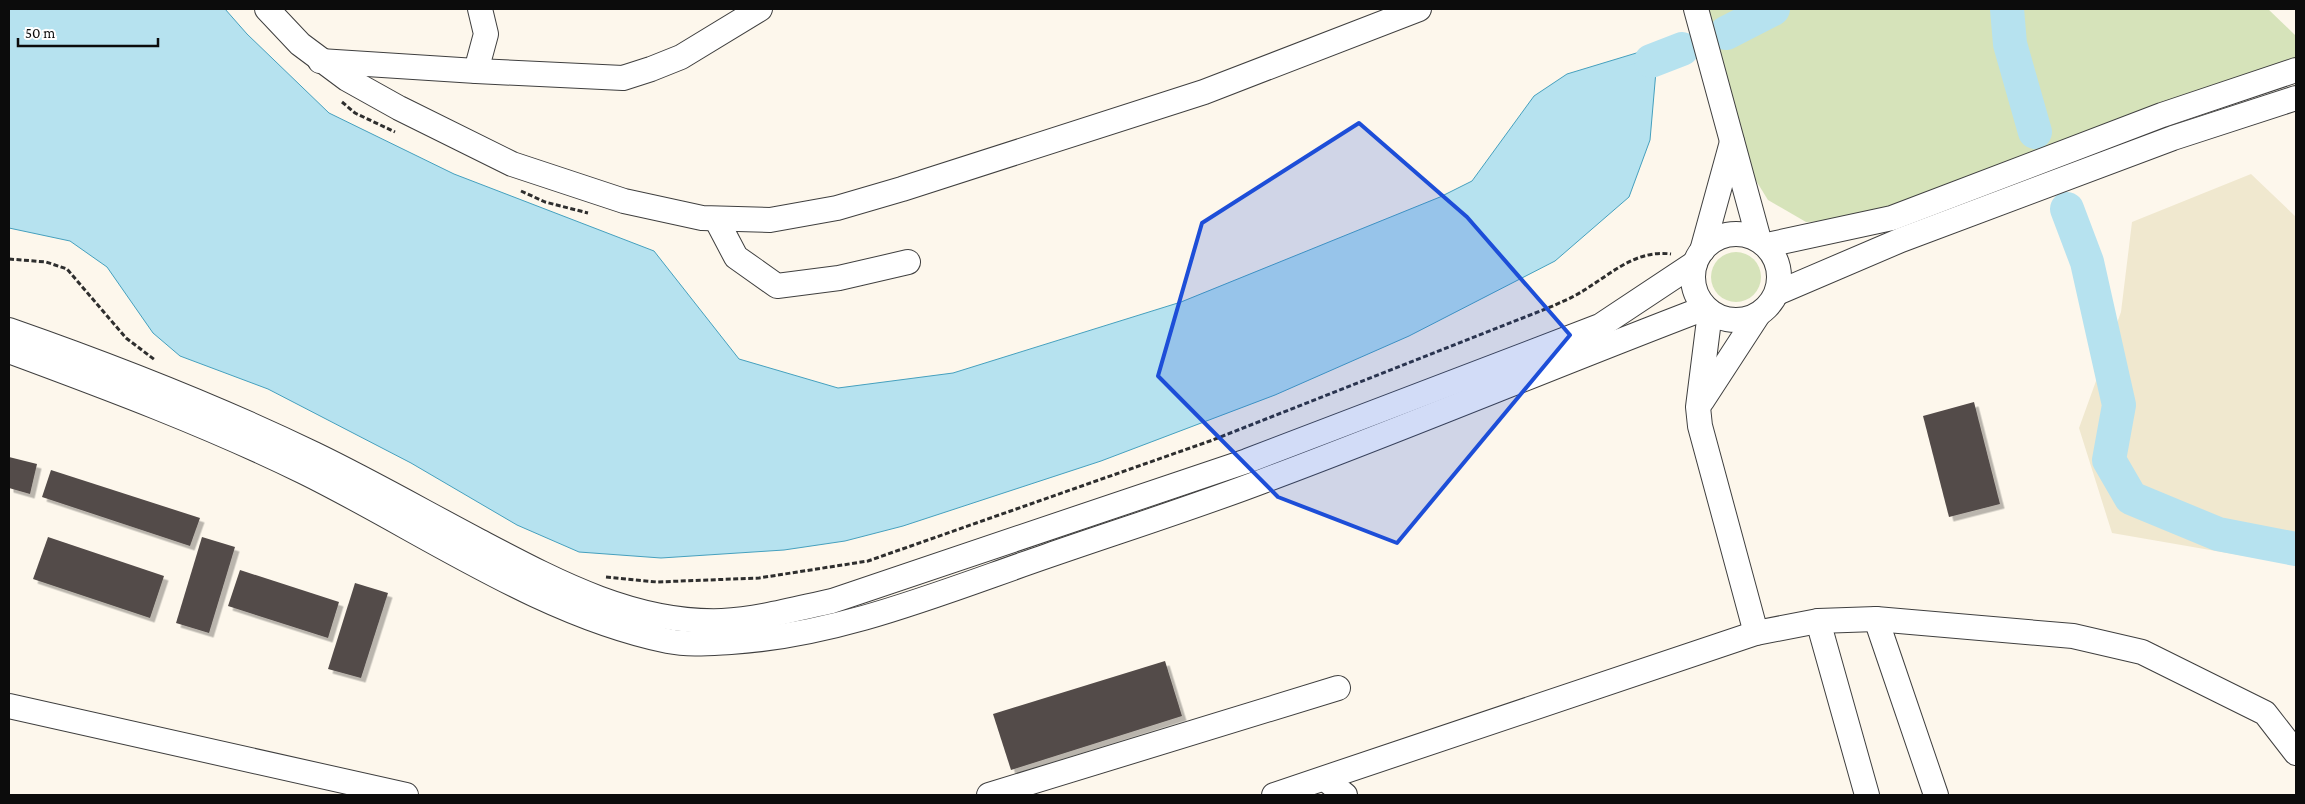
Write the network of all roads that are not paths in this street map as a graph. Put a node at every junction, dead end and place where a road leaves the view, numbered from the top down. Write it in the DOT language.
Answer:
graph roads {
  1 [pos="267,9"];
  2 [pos="480,9"];
  3 [pos="760,9"];
  4 [pos="1419,9"];
  5 [pos="1696,9"];
  6 [pos="320,61"];
  7 [pos="2296,70"];
  8 [pos="476,71"];
  9 [pos="2296,98"];
  10 [pos="1732,142"];
  11 [pos="716,219"];
  12 [pos="1763,243"];
  13 [pos="1698,257"];
  14 [pos="908,262"];
  15 [pos="1777,293"];
  16 [pos="1708,310"];
  17 [pos="1758,315"];
  18 [pos="9,330"];
  19 [pos="9,351"];
  20 [pos="1698,407"];
  21 [pos="1876,619"];
  22 [pos="1818,622"];
  23 [pos="1756,633"];
  24 [pos="1338,688"];
  25 [pos="9,706"];
  26 [pos="2265,713"];
  27 [pos="2296,735"];
  28 [pos="2296,754"];
  29 [pos="1329,787"];
  30 [pos="406,795"];
  31 [pos="989,795"];
  32 [pos="1274,795"];
  33 [pos="1345,795"];
  34 [pos="1867,795"];
  35 [pos="1936,795"];
  1 -- 6 [label="street"];
  2 -- 8 [label="street"];
  3 -- 8 [label="street"];
  4 -- 11 [label="street"];
  5 -- 10 [label="street"];
  6 -- 8 [label="street"];
  6 -- 11 [label="street"];
  7 -- 12 [label="street"];
  9 -- 15 [label="street"];
  10 -- 12 [label="street"];
  10 -- 13 [label="street"];
  11 -- 14 [label="street"];
  12 -- 13 [label="street"];
  12 -- 15 [label="street"];
  13 -- 16 [label="street"];
  13 -- 18 [label="street"];
  15 -- 17 [label="street"];
  16 -- 17 [label="street"];
  16 -- 19 [label="street"];
  16 -- 20 [label="street"];
  17 -- 20 [label="street"];
  20 -- 23 [label="street"];
  21 -- 22 [label="street"];
  21 -- 26 [label="street"];
  21 -- 35 [label="street"];
  22 -- 23 [label="street"];
  22 -- 34 [label="street"];
  23 -- 29 [label="street"];
  24 -- 31 [label="street"];
  25 -- 30 [label="street"];
  26 -- 27 [label="street"];
  26 -- 28 [label="street"];
  29 -- 32 [label="street"];
  29 -- 33 [label="street"];
}
